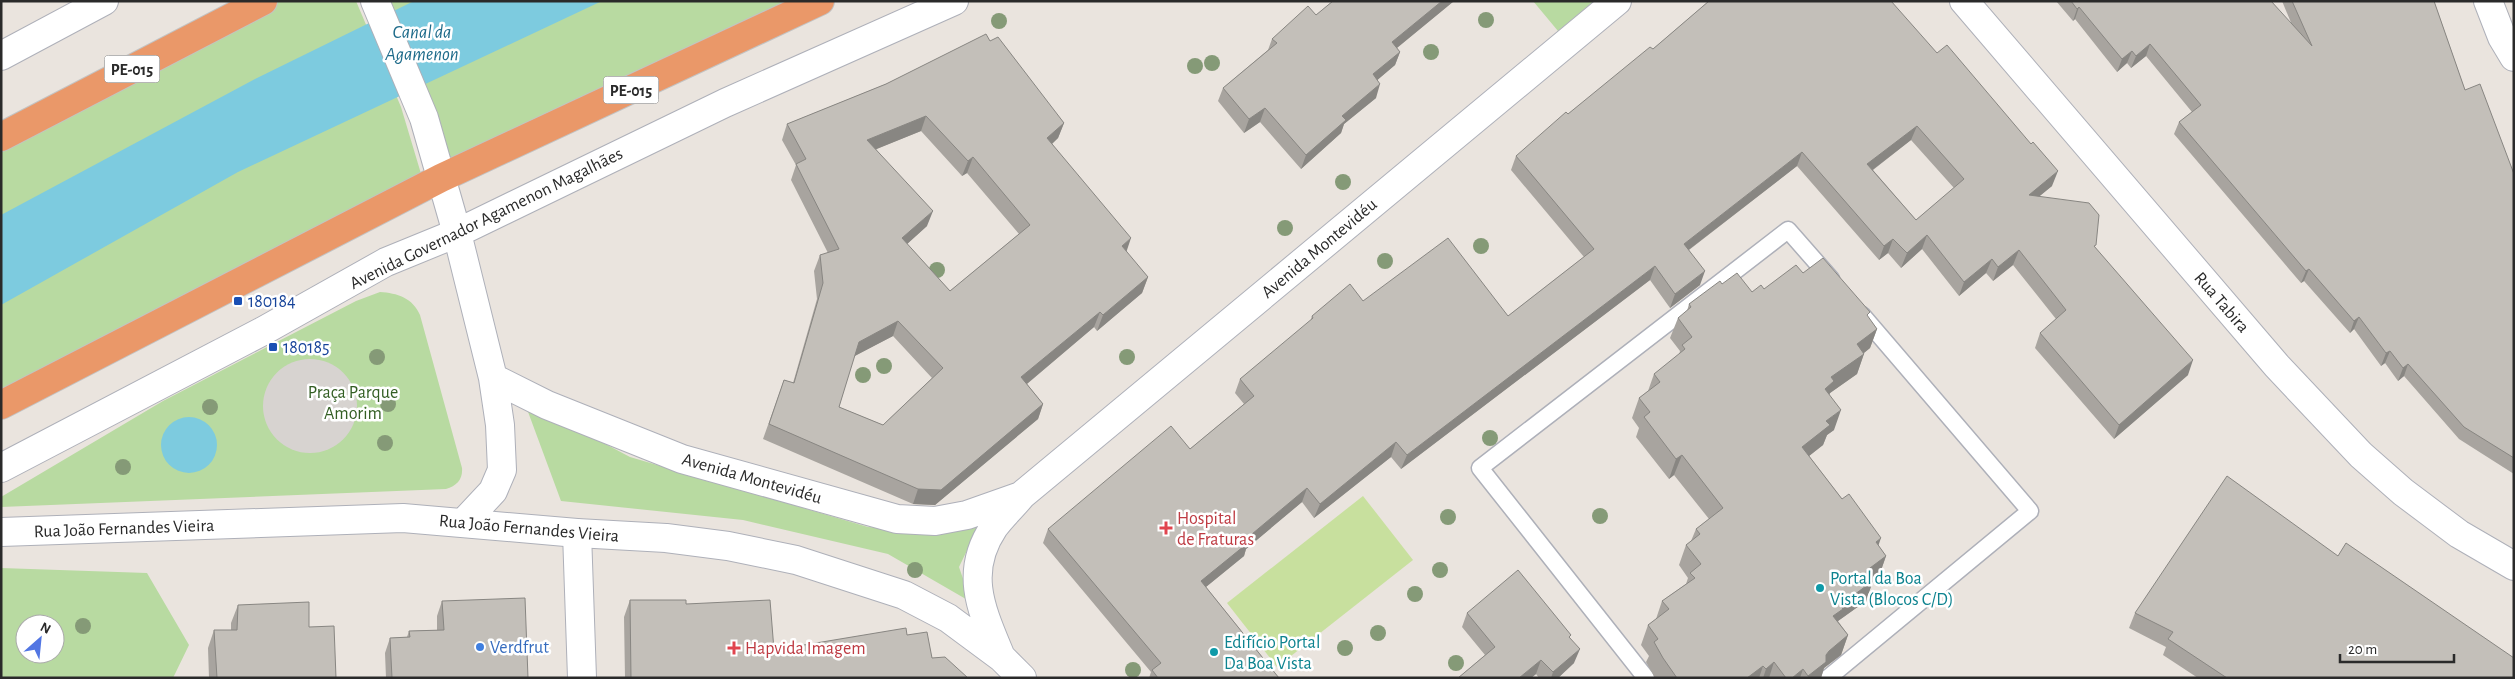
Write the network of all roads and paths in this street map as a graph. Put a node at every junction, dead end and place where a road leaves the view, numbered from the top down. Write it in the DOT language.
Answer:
graph roads {
  1 [pos="104,1"];
  2 [pos="263,1"];
  3 [pos="374,1"];
  4 [pos="820,1"];
  5 [pos="954,1"];
  6 [pos="1617,1"];
  7 [pos="1964,1"];
  8 [pos="2488,1"];
  9 [pos="1,56"];
  10 [pos="2514,57"];
  11 [pos="1,137"];
  12 [pos="441,178"];
  13 [pos="457,233"];
  14 [pos="1839,289"];
  15 [pos="1852,304"];
  16 [pos="493,378"];
  17 [pos="1,405"];
  18 [pos="1,468"];
  19 [pos="1022,496"];
  20 [pos="464,522"];
  21 [pos="1,532"];
  22 [pos="577,534"];
  23 [pos="2514,566"];
  24 [pos="1002,658"];
  25 [pos="582,678"];
  26 [pos="1022,678"];
  27 [pos="1646,678"];
  28 [pos="1828,678"];
  1 -- 9 [label="main road"];
  2 -- 11 [label="highway, PE-015"];
  3 -- 12 [label="main road"];
  4 -- 12 [label="highway, PE-015"];
  5 -- 13 [label="main road, Avenida Governador Agamenon Magalhães"];
  6 -- 19 [label="main road, Avenida Montevidéu"];
  7 -- 23 [label="main road, Rua Tabira"];
  8 -- 10 [label="main road"];
  12 -- 13 [label="main road"];
  12 -- 17 [label="highway, PE-015"];
  13 -- 16 [label="main road"];
  13 -- 18 [label="main road, Avenida Governador Agamenon Magalhães"];
  14 -- 27 [label="lane"];
  15 -- 28 [label="lane"];
  16 -- 19 [label="main road, Avenida Montevidéu"];
  16 -- 20 [label="main road"];
  19 -- 24 [label="main road, Avenida Montevidéu"];
  20 -- 21 [label="main road, Rua João Fernandes Vieira"];
  20 -- 22 [label="main road, Rua João Fernandes Vieira"];
  22 -- 24 [label="main road, Rua João Fernandes Vieira"];
  22 -- 25 [label="main road"];
  24 -- 26 [label="main road, Rua João Fernandes Vieira"];
}
